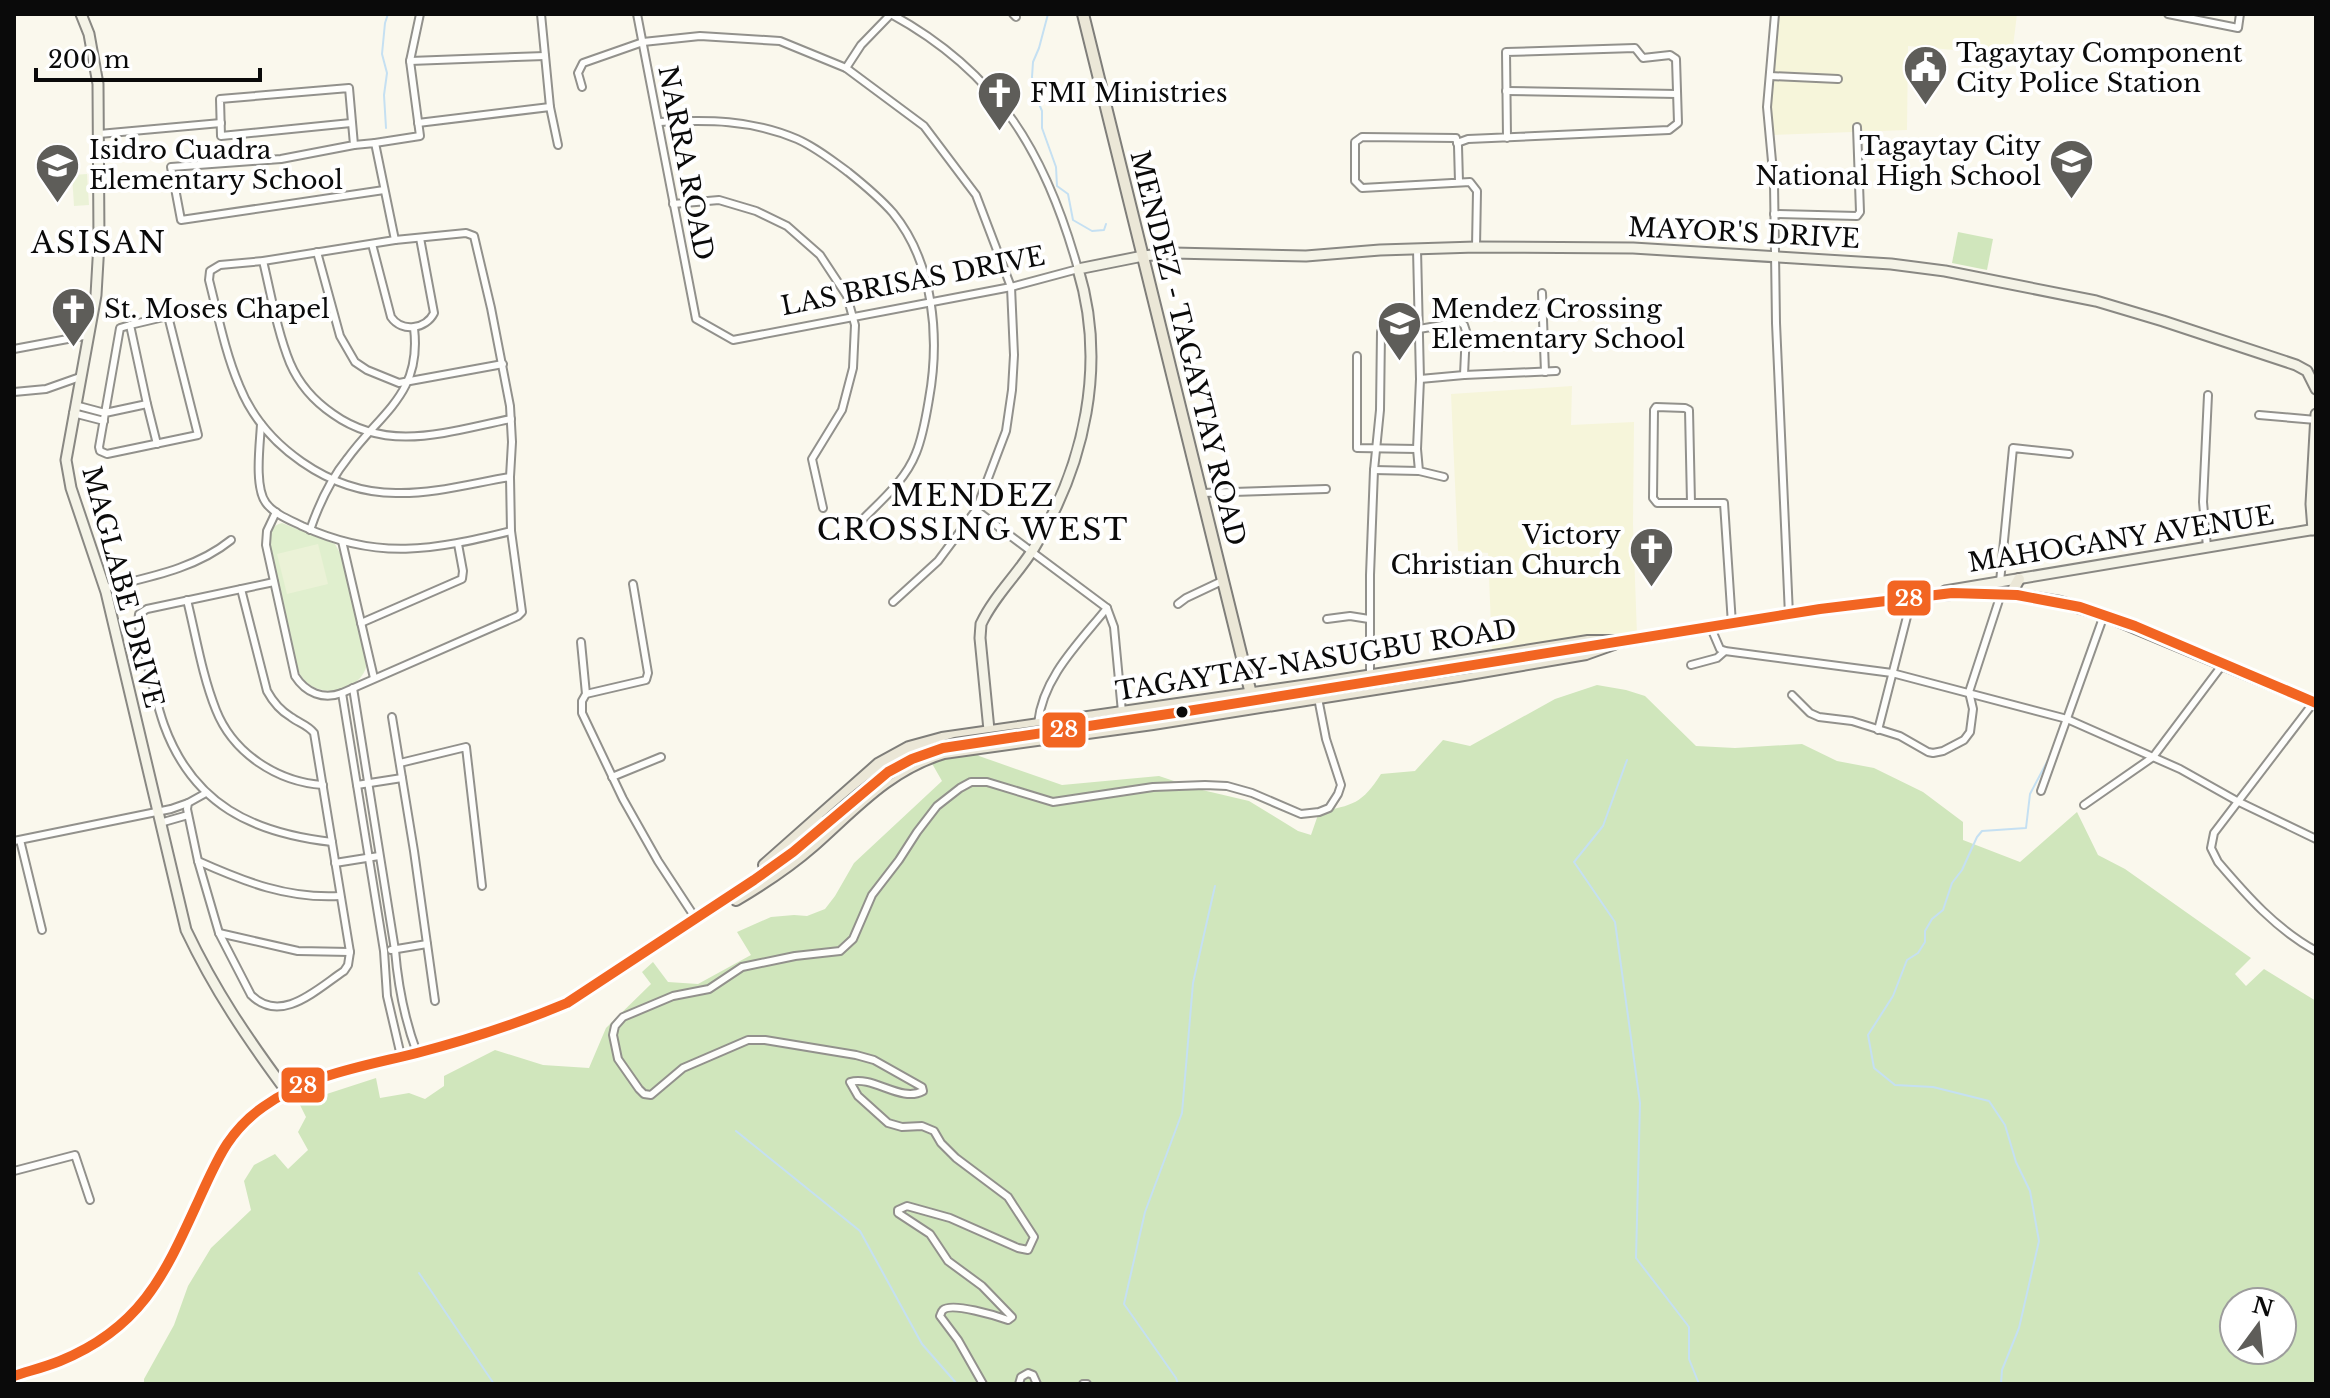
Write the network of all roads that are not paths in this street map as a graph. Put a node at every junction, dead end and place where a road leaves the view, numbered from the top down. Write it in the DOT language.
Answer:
graph roads {
  1 [pos="81,14"];
  2 [pos="420,14"];
  3 [pos="541,14"];
  4 [pos="637,14"];
  5 [pos="891,14"];
  6 [pos="1083,14"];
  7 [pos="1775,14"];
  8 [pos="2168,14"];
  9 [pos="2240,14"];
  10 [pos="643,42"];
  11 [pos="545,56"];
  12 [pos="410,61"];
  13 [pos="846,68"];
  14 [pos="1770,76"];
  15 [pos="1838,79"];
  16 [pos="582,87"];
  17 [pos="1506,91"];
  18 [pos="1677,94"];
  19 [pos="550,107"];
  20 [pos="659,122"];
  21 [pos="221,123"];
  22 [pos="351,123"];
  23 [pos="418,123"];
  24 [pos="1857,127"];
  25 [pos="99,134"];
  26 [pos="1507,138"];
  27 [pos="375,143"];
  28 [pos="1457,143"];
  29 [pos="354,145"];
  30 [pos="558,145"];
  31 [pos="1459,182"];
  32 [pos="384,190"];
  33 [pos="673,204"];
  34 [pos="1774,214"];
  35 [pos="420,238"];
  36 [pos="395,240"];
  37 [pos="372,244"];
  38 [pos="1476,247"];
  39 [pos="1417,249"];
  40 [pos="317,252"];
  41 [pos="1775,255"];
  42 [pos="1143,256"];
  43 [pos="263,261"];
  44 [pos="1078,269"];
  45 [pos="1011,287"];
  46 [pos="1542,293"];
  47 [pos="932,300"];
  48 [pos="854,317"];
  49 [pos="696,319"];
  50 [pos="130,325"];
  51 [pos="414,328"];
  52 [pos="1419,329"];
  53 [pos="89,335"];
  54 [pos="14,349"];
  55 [pos="1357,356"];
  56 [pos="503,364"];
  57 [pos="1556,371"];
  58 [pos="1545,372"];
  59 [pos="1464,375"];
  60 [pos="80,377"];
  61 [pos="1420,379"];
  62 [pos="408,383"];
  63 [pos="2316,389"];
  64 [pos="14,392"];
  65 [pos="2208,395"];
  66 [pos="147,404"];
  67 [pos="74,409"];
  68 [pos="2259,415"];
  69 [pos="104,417"];
  70 [pos="2316,417"];
  71 [pos="511,419"];
  72 [pos="261,424"];
  73 [pos="368,433"];
  74 [pos="157,444"];
  75 [pos="1377,447"];
  76 [pos="1417,449"];
  77 [pos="2069,454"];
  78 [pos="1374,470"];
  79 [pos="1419,471"];
  80 [pos="510,477"];
  81 [pos="1444,477"];
  82 [pos="332,480"];
  83 [pos="1326,489"];
  84 [pos="1200,493"];
  85 [pos="1691,503"];
  86 [pos="823,508"];
  87 [pos="976,510"];
  88 [pos="276,512"];
  89 [pos="863,519"];
  90 [pos="310,530"];
  91 [pos="2315,530"];
  92 [pos="511,531"];
  93 [pos="231,540"];
  94 [pos="342,541"];
  95 [pos="458,544"];
  96 [pos="2207,547"];
  97 [pos="1032,552"];
  98 [pos="2019,579"];
  99 [pos="1222,581"];
  100 [pos="274,582"];
  101 [pos="633,584"];
  102 [pos="105,588"];
  103 [pos="2001,588"];
  104 [pos="241,589"];
  105 [pos="2017,595"];
  106 [pos="1912,597"];
  107 [pos="187,600"];
  108 [pos="893,602"];
  109 [pos="1178,604"];
  110 [pos="1107,608"];
  111 [pos="1789,615"];
  112 [pos="2104,615"];
  113 [pos="1327,619"];
  114 [pos="1369,619"];
  115 [pos="361,623"];
  116 [pos="1732,624"];
  117 [pos="1711,628"];
  118 [pos="1623,641"];
  119 [pos="581,642"];
  120 [pos="1725,651"];
  121 [pos="2224,663"];
  122 [pos="1691,665"];
  123 [pos="1892,673"];
  124 [pos="1370,675"];
  125 [pos="374,678"];
  126 [pos="1316,684"];
  127 [pos="353,688"];
  128 [pos="1969,692"];
  129 [pos="342,693"];
  130 [pos="1251,693"];
  131 [pos="586,694"];
  132 [pos="1792,695"];
  133 [pos="1318,698"];
  134 [pos="2315,702"];
  135 [pos="1255,708"];
  136 [pos="1122,712"];
  137 [pos="392,717"];
  138 [pos="2067,719"];
  139 [pos="319,723"];
  140 [pos="1038,724"];
  141 [pos="312,730"];
  142 [pos="989,730"];
  143 [pos="1878,730"];
  144 [pos="661,757"];
  145 [pos="2153,757"];
  146 [pos="400,763"];
  147 [pos="612,777"];
  148 [pos="402,778"];
  149 [pos="367,783"];
  150 [pos="323,785"];
  151 [pos="357,785"];
  152 [pos="2041,791"];
  153 [pos="206,793"];
  154 [pos="2237,801"];
  155 [pos="188,803"];
  156 [pos="2084,805"];
  157 [pos="157,811"];
  158 [pos="188,815"];
  159 [pos="160,823"];
  160 [pos="2316,839"];
  161 [pos="17,840"];
  162 [pos="332,842"];
  163 [pos="379,856"];
  164 [pos="369,858"];
  165 [pos="198,861"];
  166 [pos="335,863"];
  167 [pos="482,886"];
  168 [pos="340,896"];
  169 [pos="696,919"];
  170 [pos="42,930"];
  171 [pos="219,933"];
  172 [pos="427,944"];
  173 [pos="395,950"];
  174 [pos="384,951"];
  175 [pos="2316,951"];
  176 [pos="350,952"];
  177 [pos="398,985"];
  178 [pos="386,987"];
  179 [pos="435,1001"];
  180 [pos="401,1003"];
  181 [pos="389,1005"];
  182 [pos="417,1053"];
  183 [pos="401,1056"];
  184 [pos="287,1092"];
  185 [pos="14,1171"];
  186 [pos="90,1200"];
  187 [pos="14,1376"];
  188 [pos="983,1384"];
  189 [pos="1019,1384"];
  190 [pos="1037,1384"];
  1 -- 25 [label="street, MAGLABE DRIVE"];
  2 -- 12 [label="street"];
  3 -- 11 [label="street"];
  4 -- 10 [label="street, NARRA ROAD"];
  5 -- 13 [label="street"];
  5 -- 44 [label="street"];
  6 -- 42 [label="main road, MENDEZ - TAGAYTAY ROAD"];
  7 -- 14 [label="street"];
  8 -- 9 [label="street"];
  10 -- 13 [label="street"];
  10 -- 16 [label="street"];
  10 -- 20 [label="street, NARRA ROAD"];
  11 -- 12 [label="street"];
  11 -- 19 [label="street"];
  12 -- 23 [label="street"];
  13 -- 45 [label="street"];
  14 -- 15 [label="street"];
  14 -- 34 [label="street"];
  17 -- 18 [label="street"];
  17 -- 18 [label="street"];
  17 -- 26 [label="street"];
  18 -- 26 [label="street"];
  19 -- 23 [label="street"];
  19 -- 30 [label="street"];
  20 -- 33 [label="street, NARRA ROAD"];
  20 -- 47 [label="street"];
  21 -- 22 [label="street"];
  21 -- 22 [label="street"];
  21 -- 25 [label="street"];
  22 -- 29 [label="street"];
  23 -- 27 [label="street"];
  24 -- 34 [label="street"];
  25 -- 53 [label="street, MAGLABE DRIVE"];
  26 -- 28 [label="street"];
  27 -- 29 [label="street"];
  27 -- 32 [label="street"];
  28 -- 31 [label="street"];
  28 -- 31 [label="street"];
  29 -- 32 [label="street"];
  31 -- 38 [label="street"];
  32 -- 36 [label="street"];
  33 -- 48 [label="street"];
  33 -- 49 [label="street, NARRA ROAD"];
  34 -- 41 [label="street"];
  35 -- 36 [label="street"];
  35 -- 51 [label="street"];
  35 -- 56 [label="street"];
  36 -- 37 [label="street"];
  37 -- 40 [label="street"];
  37 -- 51 [label="street"];
  38 -- 39 [label="street, MAYOR'S DRIVE"];
  38 -- 41 [label="street, MAYOR'S DRIVE"];
  39 -- 42 [label="street, MAYOR'S DRIVE"];
  39 -- 52 [label="street"];
  40 -- 43 [label="street"];
  40 -- 62 [label="street"];
  41 -- 63 [label="street, MAYOR'S DRIVE"];
  41 -- 111 [label="street"];
  42 -- 44 [label="street, LAS BRISAS DRIVE"];
  42 -- 84 [label="main road, MENDEZ - TAGAYTAY ROAD"];
  43 -- 72 [label="street"];
  43 -- 73 [label="street"];
  44 -- 45 [label="street, LAS BRISAS DRIVE"];
  44 -- 97 [label="street"];
  45 -- 47 [label="street, LAS BRISAS DRIVE"];
  45 -- 87 [label="street"];
  46 -- 58 [label="street"];
  47 -- 48 [label="street, LAS BRISAS DRIVE"];
  47 -- 89 [label="street"];
  48 -- 49 [label="street, LAS BRISAS DRIVE"];
  48 -- 86 [label="street"];
  50 -- 66 [label="street"];
  50 -- 69 [label="street"];
  50 -- 74 [label="street"];
  51 -- 62 [label="street"];
  52 -- 59 [label="street"];
  52 -- 61 [label="street"];
  52 -- 75 [label="street"];
  53 -- 54 [label="street"];
  53 -- 60 [label="street, MAGLABE DRIVE"];
  55 -- 75 [label="street"];
  56 -- 62 [label="street"];
  56 -- 71 [label="street"];
  57 -- 58 [label="street"];
  58 -- 59 [label="street"];
  59 -- 61 [label="street"];
  60 -- 64 [label="street"];
  60 -- 67 [label="street, MAGLABE DRIVE"];
  61 -- 76 [label="street"];
  62 -- 73 [label="street"];
  65 -- 96 [label="street"];
  66 -- 69 [label="street"];
  66 -- 74 [label="street"];
  67 -- 69 [label="street"];
  67 -- 102 [label="street, MAGLABE DRIVE"];
  68 -- 70 [label="street"];
  69 -- 74 [label="street"];
  70 -- 91 [label="street"];
  71 -- 73 [label="street"];
  71 -- 80 [label="street"];
  72 -- 82 [label="street"];
  72 -- 88 [label="street"];
  73 -- 82 [label="street"];
  75 -- 76 [label="street"];
  75 -- 78 [label="street"];
  76 -- 79 [label="street"];
  77 -- 103 [label="street"];
  78 -- 79 [label="street"];
  78 -- 114 [label="street"];
  79 -- 81 [label="street"];
  80 -- 82 [label="street"];
  80 -- 92 [label="street"];
  82 -- 90 [label="street"];
  83 -- 84 [label="street"];
  84 -- 99 [label="main road, MENDEZ - TAGAYTAY ROAD"];
  85 -- 85 [label="street"];
  85 -- 116 [label="street"];
  87 -- 97 [label="street"];
  87 -- 108 [label="street"];
  88 -- 90 [label="street"];
  88 -- 100 [label="street"];
  90 -- 94 [label="street"];
  91 -- 96 [label="street, MAHOGANY AVENUE"];
  92 -- 95 [label="street"];
  92 -- 125 [label="street"];
  93 -- 102 [label="street"];
  94 -- 95 [label="street"];
  94 -- 115 [label="street"];
  95 -- 115 [label="street"];
  96 -- 98 [label="street, MAHOGANY AVENUE"];
  97 -- 110 [label="street"];
  97 -- 142 [label="street"];
  98 -- 103 [label="street, MAHOGANY AVENUE"];
  98 -- 105 [label="main road"];
  99 -- 109 [label="street"];
  99 -- 130 [label="main road, MENDEZ - TAGAYTAY ROAD"];
  100 -- 104 [label="street"];
  100 -- 129 [label="street"];
  101 -- 131 [label="street"];
  102 -- 157 [label="street, MAGLABE DRIVE"];
  103 -- 105 [label="main road, TAGAYTAY-NASUGBU ROAD"];
  103 -- 106 [label="main road, TAGAYTAY-NASUGBU ROAD"];
  103 -- 128 [label="street"];
  104 -- 107 [label="street"];
  104 -- 141 [label="street"];
  105 -- 112 [label="main road, TAGAYTAY-NASUGBU ROAD"];
  106 -- 111 [label="main road, TAGAYTAY-NASUGBU ROAD"];
  106 -- 123 [label="street"];
  107 -- 150 [label="street"];
  107 -- 153 [label="street"];
  110 -- 136 [label="street"];
  110 -- 140 [label="street"];
  111 -- 116 [label="main road, TAGAYTAY-NASUGBU ROAD"];
  112 -- 121 [label="main road, TAGAYTAY-NASUGBU ROAD"];
  112 -- 138 [label="street"];
  113 -- 114 [label="street"];
  114 -- 124 [label="street"];
  115 -- 125 [label="street"];
  116 -- 117 [label="main road, TAGAYTAY-NASUGBU ROAD"];
  117 -- 118 [label="main road, TAGAYTAY-NASUGBU ROAD"];
  117 -- 120 [label="street"];
  118 -- 124 [label="main road, TAGAYTAY-NASUGBU ROAD"];
  118 -- 133 [label="main road, TAGAYTAY-NASUGBU ROAD"];
  118 -- 169 [label="main road, TAGAYTAY-NASUGBU ROAD, bridge"];
  119 -- 131 [label="street"];
  120 -- 122 [label="street"];
  120 -- 123 [label="street"];
  121 -- 134 [label="main road, TAGAYTAY-NASUGBU ROAD"];
  121 -- 145 [label="street"];
  123 -- 128 [label="street"];
  123 -- 143 [label="street"];
  124 -- 126 [label="main road, TAGAYTAY-NASUGBU ROAD"];
  125 -- 127 [label="street"];
  126 -- 130 [label="main road, TAGAYTAY-NASUGBU ROAD"];
  126 -- 133 [label="street"];
  127 -- 129 [label="street"];
  127 -- 149 [label="street"];
  128 -- 138 [label="street"];
  128 -- 143 [label="street"];
  129 -- 151 [label="street"];
  130 -- 135 [label="main road, MENDEZ - TAGAYTAY ROAD"];
  130 -- 136 [label="main road, TAGAYTAY-NASUGBU ROAD"];
  131 -- 147 [label="street"];
  132 -- 143 [label="street"];
  133 -- 135 [label="main road, TAGAYTAY-NASUGBU ROAD"];
  133 -- 188 [label="street"];
  134 -- 154 [label="street"];
  135 -- 169 [label="main road, TAGAYTAY-NASUGBU ROAD"];
  136 -- 140 [label="main road, TAGAYTAY-NASUGBU ROAD"];
  137 -- 146 [label="street"];
  138 -- 145 [label="street"];
  138 -- 152 [label="street"];
  139 -- 141 [label="street"];
  140 -- 142 [label="main road, TAGAYTAY-NASUGBU ROAD"];
  141 -- 150 [label="street"];
  142 -- 169 [label="main road, TAGAYTAY-NASUGBU ROAD"];
  144 -- 147 [label="street"];
  145 -- 154 [label="street"];
  145 -- 156 [label="street"];
  146 -- 148 [label="street"];
  146 -- 167 [label="street"];
  147 -- 169 [label="street"];
  148 -- 149 [label="street"];
  148 -- 172 [label="street"];
  149 -- 151 [label="street"];
  149 -- 163 [label="street"];
  150 -- 162 [label="street"];
  151 -- 164 [label="street"];
  153 -- 155 [label="street"];
  153 -- 162 [label="street"];
  154 -- 160 [label="street"];
  154 -- 175 [label="street"];
  155 -- 157 [label="street"];
  155 -- 158 [label="street"];
  157 -- 159 [label="street, MAGLABE DRIVE"];
  157 -- 161 [label="street"];
  158 -- 159 [label="street"];
  158 -- 165 [label="street"];
  159 -- 184 [label="street, MAGLABE DRIVE"];
  161 -- 170 [label="street"];
  162 -- 166 [label="street"];
  163 -- 164 [label="street"];
  163 -- 173 [label="street"];
  164 -- 166 [label="street"];
  164 -- 174 [label="street"];
  165 -- 168 [label="street"];
  165 -- 171 [label="street"];
  166 -- 168 [label="street"];
  168 -- 176 [label="street"];
  169 -- 182 [label="main road, TAGAYTAY-NASUGBU ROAD"];
  171 -- 176 [label="street"];
  171 -- 176 [label="street"];
  172 -- 173 [label="street"];
  172 -- 179 [label="street"];
  173 -- 174 [label="street"];
  173 -- 177 [label="street"];
  174 -- 178 [label="street"];
  177 -- 178 [label="street"];
  177 -- 180 [label="street"];
  178 -- 181 [label="street"];
  180 -- 181 [label="street"];
  180 -- 182 [label="street"];
  181 -- 183 [label="street"];
  182 -- 183 [label="main road, TAGAYTAY-NASUGBU ROAD"];
  183 -- 184 [label="main road, TAGAYTAY-NASUGBU ROAD"];
  184 -- 187 [label="main road, TAGAYTAY-NASUGBU ROAD"];
  185 -- 186 [label="street"];
  189 -- 190 [label="street"];
}
